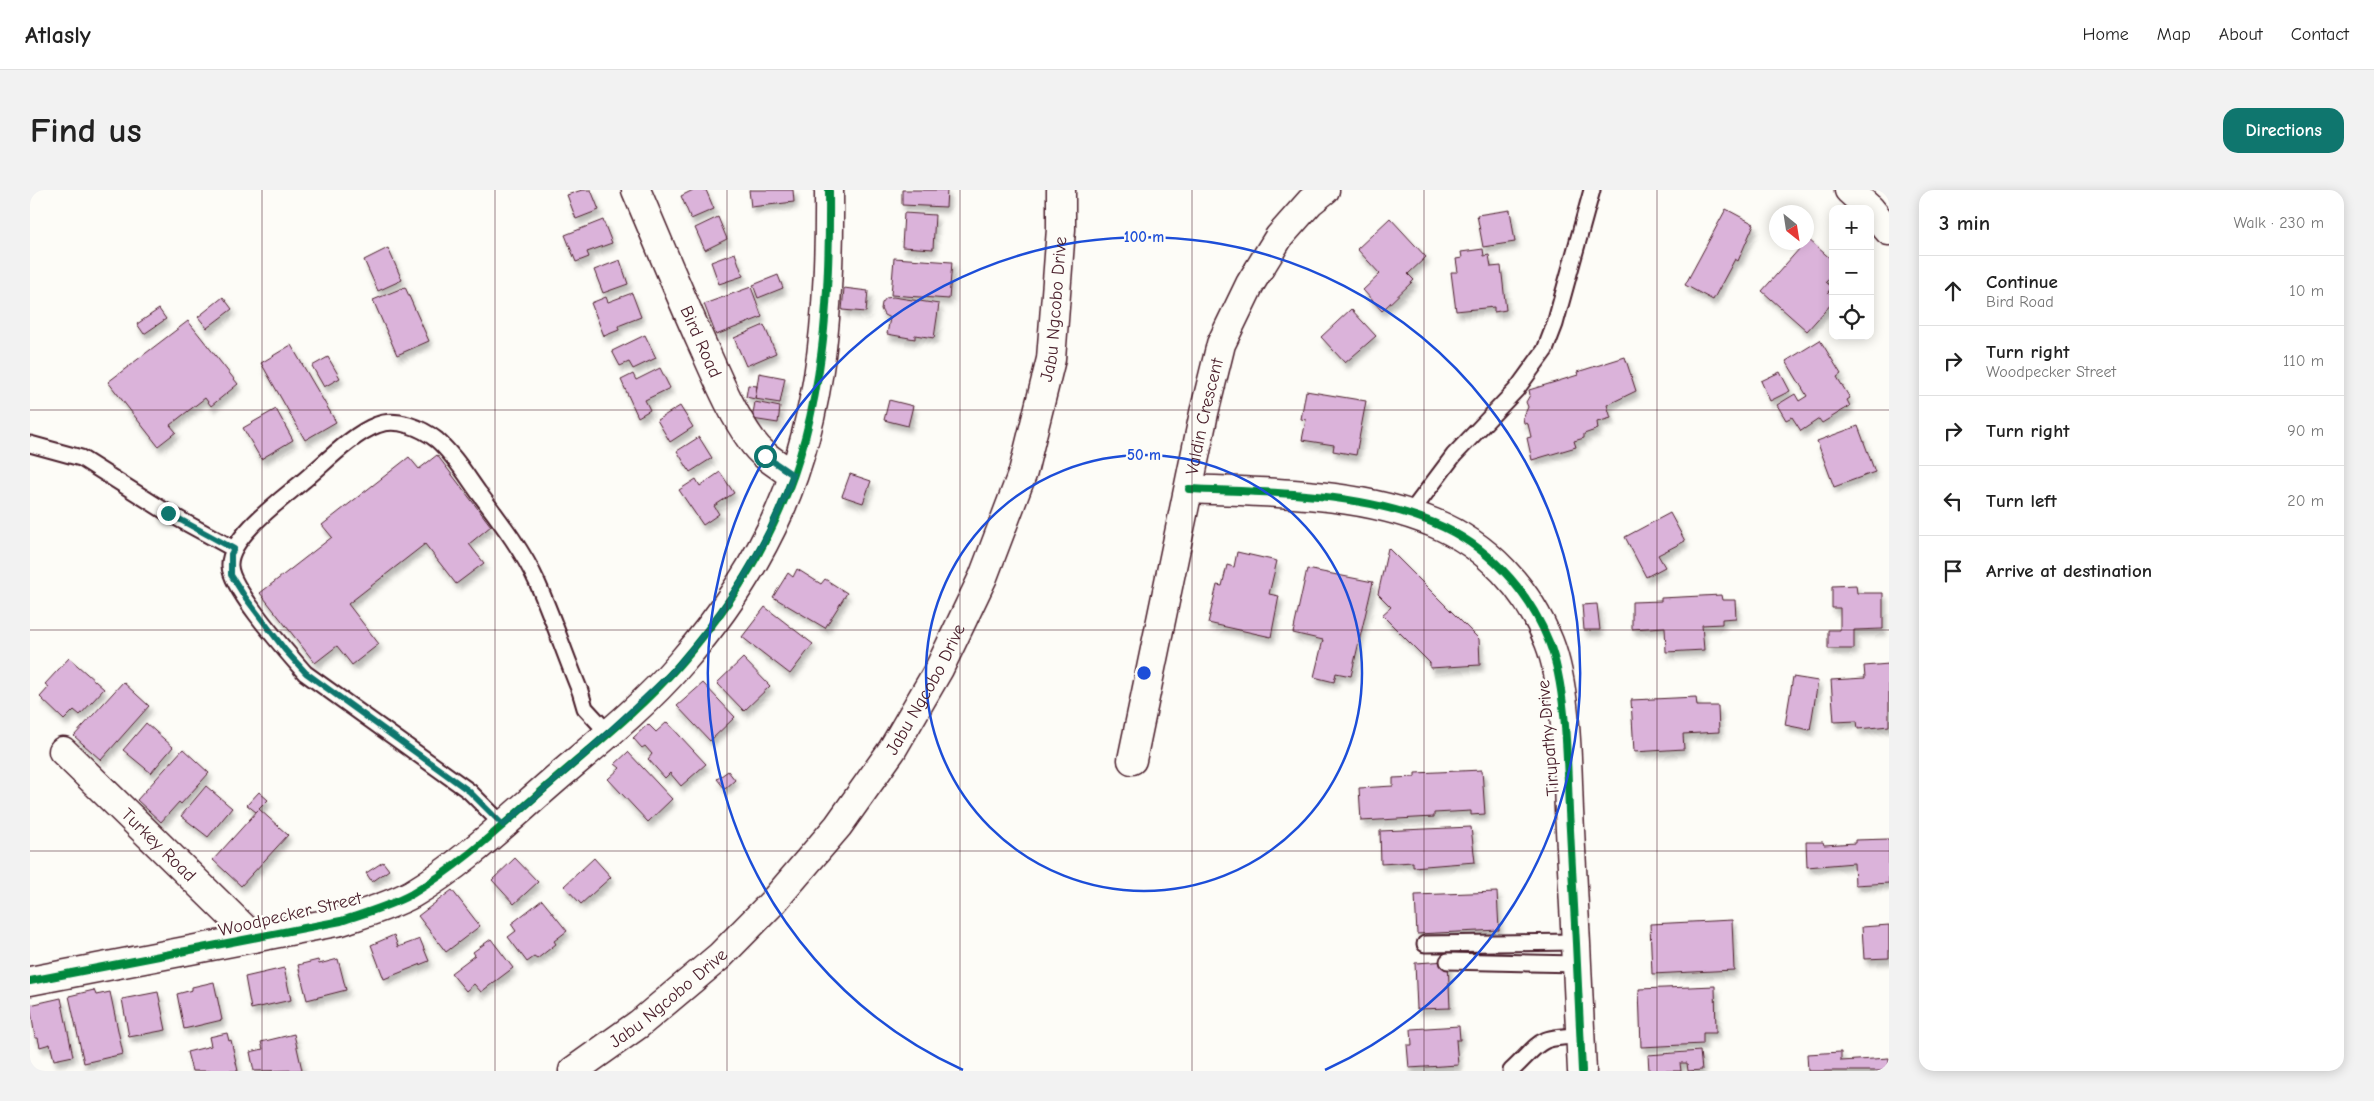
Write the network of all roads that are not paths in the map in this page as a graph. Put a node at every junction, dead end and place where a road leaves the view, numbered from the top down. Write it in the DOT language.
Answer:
graph roads {
  1 [pos="636,190"];
  2 [pos="829,190"];
  3 [pos="1060,190"];
  4 [pos="1325,190"];
  5 [pos="1592,190"];
  6 [pos="1849,190"];
  7 [pos="1866,205"];
  8 [pos="1874,214"];
  9 [pos="1889,231"];
  10 [pos="30,444"];
  11 [pos="793,475"];
  12 [pos="1190,489"];
  13 [pos="1409,515"];
  14 [pos="234,549"];
  15 [pos="609,734"];
  16 [pos="62,751"];
  17 [pos="1132,760"];
  18 [pos="503,825"];
  19 [pos="254,938"];
  20 [pos="1424,944"];
  21 [pos="1576,953"];
  22 [pos="1448,961"];
  23 [pos="30,981"];
  24 [pos="1580,1036"];
  25 [pos="573,1071"];
  26 [pos="1511,1071"];
  27 [pos="1582,1071"];
  1 -- 11 [label="street, Bird Road"];
  2 -- 11 [label="street, Woodpecker Street"];
  3 -- 25 [label="street, Jabu Ngcobo Drive"];
  4 -- 12 [label="street, Valdin Crescent"];
  5 -- 13 [label="lane"];
  6 -- 7 [label="street"];
  8 -- 9 [label="street"];
  10 -- 14 [label="lane"];
  11 -- 15 [label="street, Woodpecker Street"];
  12 -- 13 [label="street, Tirupathy Drive"];
  12 -- 17 [label="street, Valdin Crescent"];
  13 -- 21 [label="street, Tirupathy Drive"];
  14 -- 15 [label="lane"];
  14 -- 18 [label="lane"];
  15 -- 18 [label="street, Woodpecker Street"];
  16 -- 19 [label="street, Turkey Road"];
  18 -- 19 [label="street, Woodpecker Street"];
  19 -- 23 [label="street, Woodpecker Street"];
  20 -- 21 [label="lane"];
  21 -- 22 [label="lane"];
  21 -- 24 [label="street, Tirupathy Drive"];
  24 -- 26 [label="lane"];
  24 -- 27 [label="street, Tirupathy Drive"];
}
